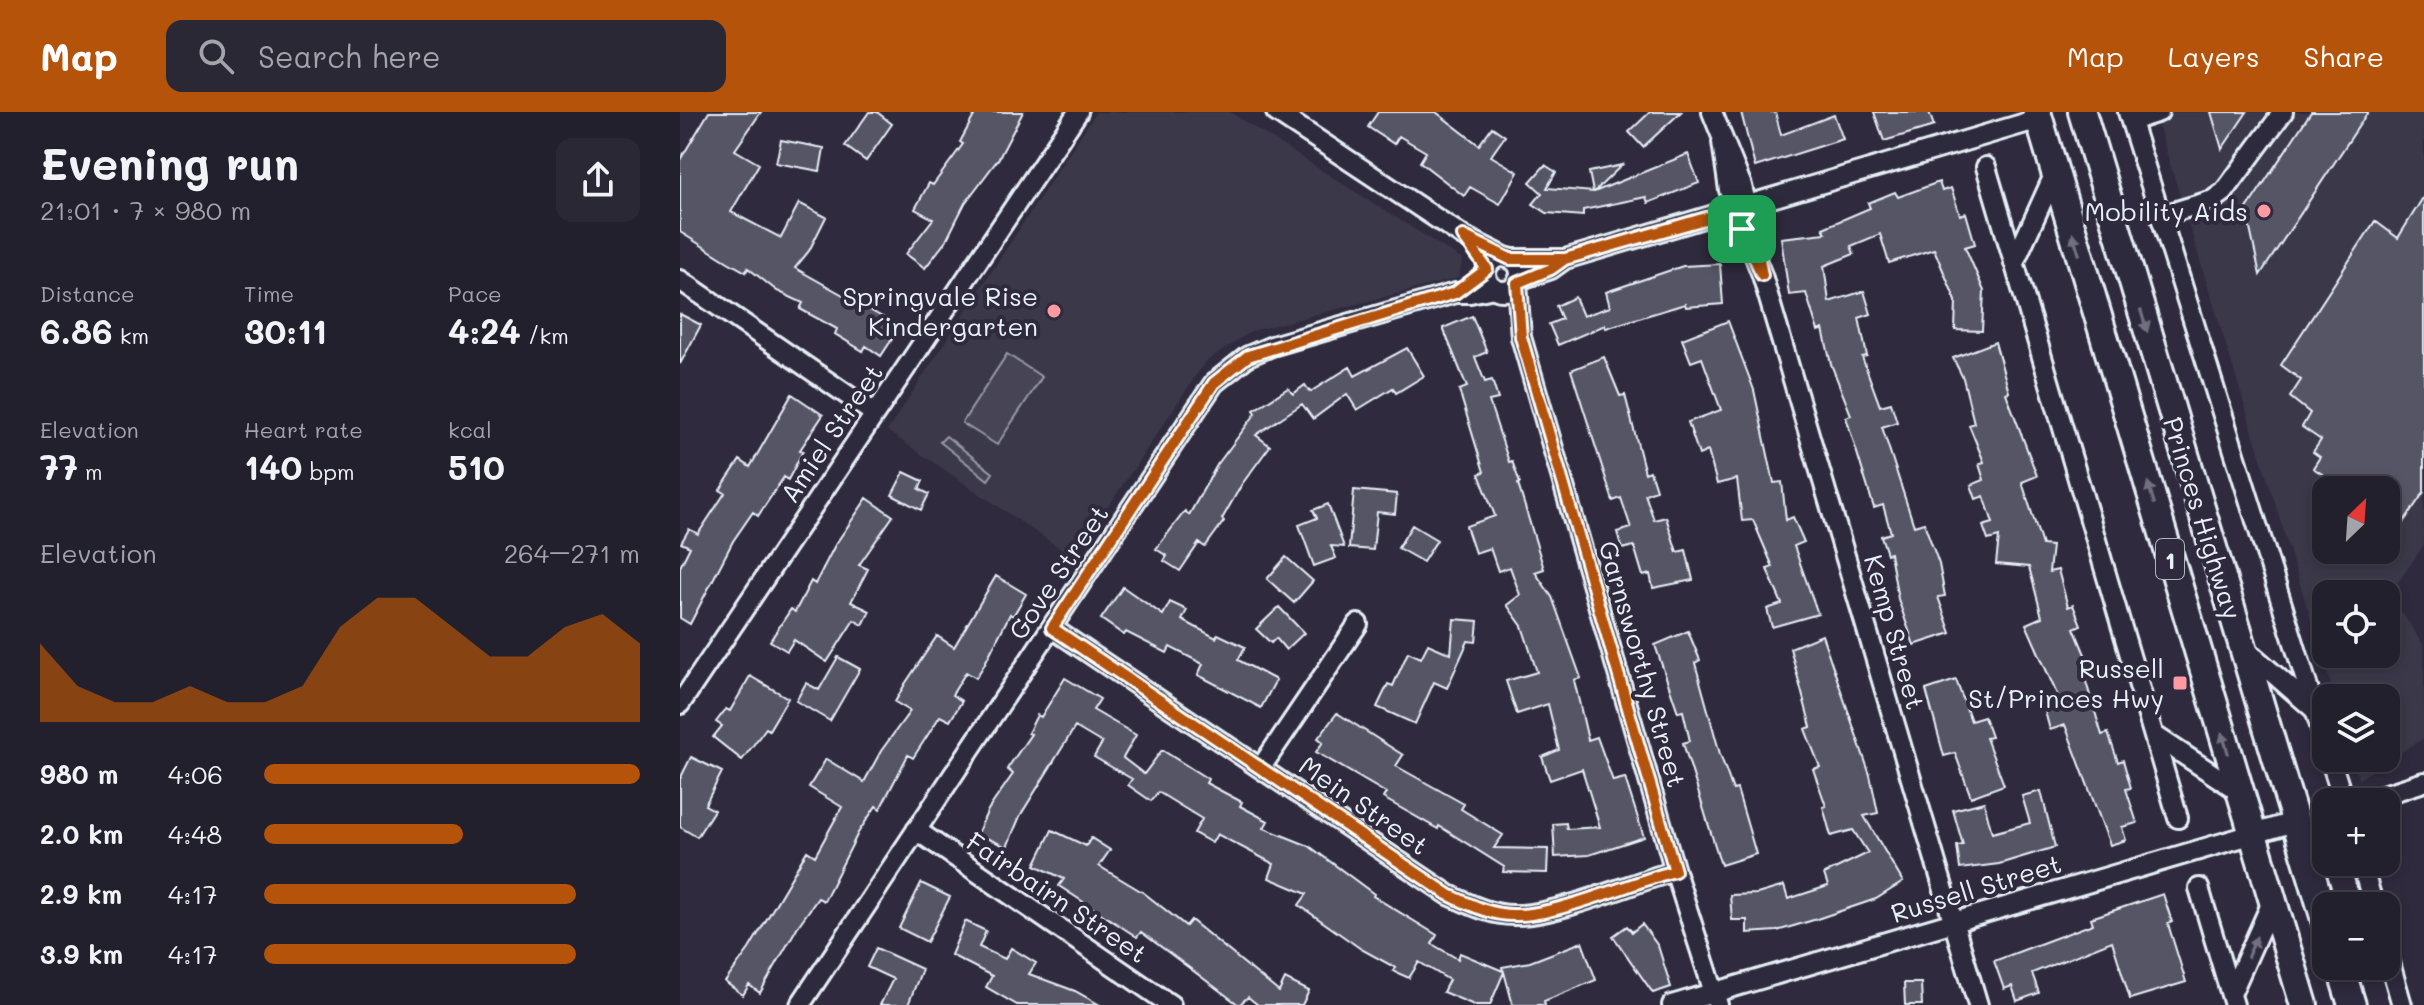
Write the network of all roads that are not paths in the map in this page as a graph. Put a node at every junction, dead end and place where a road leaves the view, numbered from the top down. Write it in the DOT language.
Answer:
graph roads {
  1 [pos="1078,112"];
  2 [pos="1276,112"];
  3 [pos="1712,112"];
  4 [pos="2066,112"];
  5 [pos="2082,112"];
  6 [pos="2159,112"];
  7 [pos="2283,112"];
  8 [pos="2038,116"];
  9 [pos="2129,117"];
  10 [pos="1986,167"];
  11 [pos="2055,173"];
  12 [pos="1742,208"];
  13 [pos="2160,216"];
  14 [pos="1463,236"];
  15 [pos="1508,258"];
  16 [pos="1565,259"];
  17 [pos="2014,263"];
  18 [pos="1491,279"];
  19 [pos="680,280"];
  20 [pos="1518,281"];
  21 [pos="1521,337"];
  22 [pos="875,414"];
  23 [pos="1358,624"];
  24 [pos="1052,628"];
  25 [pos="2242,646"];
  26 [pos="2312,700"];
  27 [pos="680,704"];
  28 [pos="2312,707"];
  29 [pos="2154,735"];
  30 [pos="1262,766"];
  31 [pos="2424,782"];
  32 [pos="2400,790"];
  33 [pos="2240,792"];
  34 [pos="2178,818"];
  35 [pos="2294,822"];
  36 [pos="916,830"];
  37 [pos="2252,832"];
  38 [pos="1675,871"];
  39 [pos="2199,888"];
  40 [pos="2316,892"];
  41 [pos="2273,900"];
  42 [pos="1953,921"];
  43 [pos="2344,980"];
  44 [pos="2395,980"];
  45 [pos="1716,999"];
  46 [pos="2232,1000"];
  47 [pos="800,1005"];
  48 [pos="1171,1005"];
  49 [pos="1672,1005"];
  50 [pos="1978,1005"];
  51 [pos="2304,1005"];
  52 [pos="2352,1005"];
  53 [pos="2402,1005"];
  1 -- 22 [label="street, Amiel Street"];
  2 -- 14 [label="street"];
  3 -- 12 [label="street, Kemp Street"];
  4 -- 8 [label="highway"];
  5 -- 25 [label="highway, Princes Highway / 1, one-way"];
  6 -- 9 [label="street"];
  7 -- 13 [label="street"];
  8 -- 11 [label="highway, Princes Highway / 1"];
  8 -- 12 [label="street"];
  9 -- 13 [label="street, Princes Highway"];
  10 -- 17 [label="street"];
  11 -- 17 [label="street"];
  33 -- 11 [label="highway, Princes Highway / 1, one-way"];
  12 -- 16 [label="street"];
  12 -- 42 [label="street, Kemp Street"];
  13 -- 26 [label="street, Princes Highway"];
  14 -- 15 [label="street"];
  14 -- 18 [label="street, Garnsworthy Street"];
  15 -- 16 [label="street"];
  15 -- 18 [label="street"];
  15 -- 20 [label="street"];
  16 -- 20 [label="street"];
  17 -- 29 [label="street"];
  18 -- 20 [label="street"];
  18 -- 21 [label="street, Garnsworthy Street"];
  18 -- 24 [label="street, Gove Street"];
  19 -- 22 [label="street"];
  20 -- 21 [label="street, Garnsworthy Street"];
  21 -- 38 [label="street, Garnsworthy Street"];
  22 -- 27 [label="street, Amiel Street"];
  23 -- 30 [label="street"];
  24 -- 30 [label="street, Mein Street"];
  24 -- 36 [label="street, Gove Street"];
  25 -- 28 [label="street"];
  25 -- 35 [label="highway, Princes Highway / 1"];
  29 -- 33 [label="street"];
  29 -- 34 [label="street"];
  30 -- 38 [label="street, Mein Street"];
  31 -- 32 [label="street"];
  33 -- 37 [label="highway, Princes Highway / 1"];
  35 -- 37 [label="street, Russell Street"];
  35 -- 40 [label="highway, Princes Highway / 1"];
  36 -- 47 [label="street, Gove Street"];
  36 -- 48 [label="street, Fairbairn Street"];
  37 -- 41 [label="highway, Princes Highway / 1"];
  37 -- 42 [label="street, Russell Street"];
  38 -- 45 [label="street, Garnsworthy Street"];
  39 -- 46 [label="street"];
  46 -- 41 [label="street, one-way"];
  41 -- 51 [label="highway, Princes Highway / 1"];
  42 -- 45 [label="street, Russell Street"];
  42 -- 50 [label="street, Kemp Street"];
  43 -- 52 [label="highway"];
  44 -- 53 [label="street"];
  45 -- 49 [label="street, Russell Street"];
}
